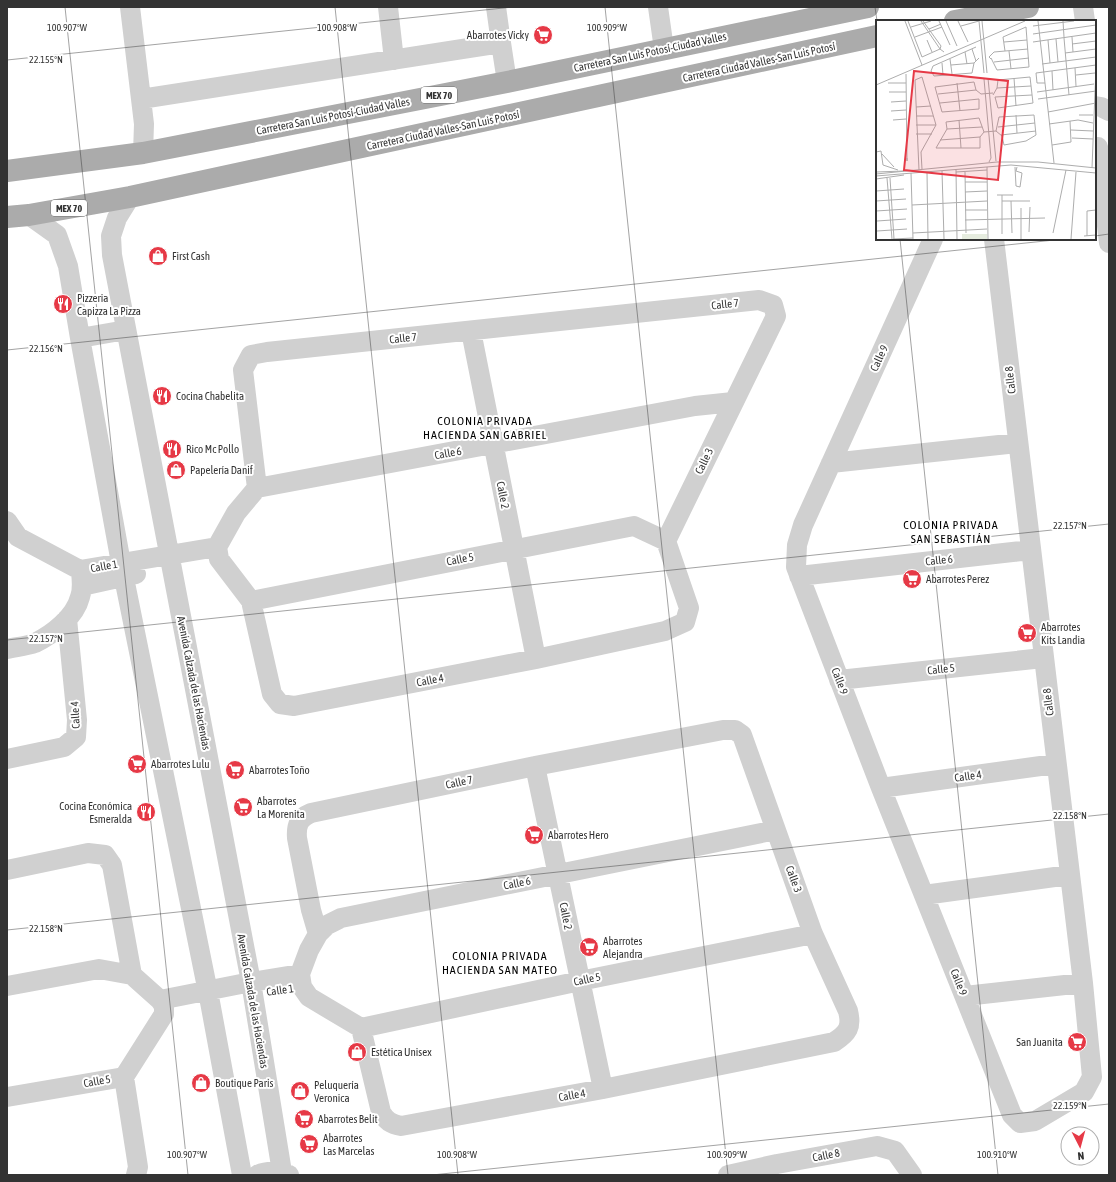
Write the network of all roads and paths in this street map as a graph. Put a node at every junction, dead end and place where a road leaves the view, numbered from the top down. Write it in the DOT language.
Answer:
graph roads {
  1 [pos="130,7"];
  2 [pos="388,7"];
  3 [pos="496,7"];
  4 [pos="658,7"];
  5 [pos="1028,7"];
  6 [pos="1083,7"];
  7 [pos="854,8"];
  8 [pos="960,20"];
  9 [pos="1085,20"];
  10 [pos="876,36"];
  11 [pos="501,43"];
  12 [pos="664,49"];
  13 [pos="394,60"];
  14 [pos="508,82"];
  15 [pos="141,99"];
  16 [pos="1096,106"];
  17 [pos="1109,111"];
  18 [pos="1101,146"];
  19 [pos="143,152"];
  20 [pos="7,171"];
  21 [pos="130,197"];
  22 [pos="29,215"];
  23 [pos="7,217"];
  24 [pos="933,240"];
  25 [pos="994,240"];
  26 [pos="1109,244"];
  27 [pos="773,305"];
  28 [pos="126,330"];
  29 [pos="470,332"];
  30 [pos="80,338"];
  31 [pos="733,402"];
  32 [pos="1018,443"];
  33 [pos="493,444"];
  34 [pos="831,463"];
  35 [pos="257,488"];
  36 [pos="7,521"];
  37 [pos="13,538"];
  38 [pos="666,541"];
  39 [pos="514,549"];
  40 [pos="1030,550"];
  41 [pos="218,553"];
  42 [pos="171,561"];
  43 [pos="122,569"];
  44 [pos="799,576"];
  45 [pos="81,578"];
  46 [pos="251,601"];
  47 [pos="67,620"];
  48 [pos="7,648"];
  49 [pos="1043,658"];
  50 [pos="536,659"];
  51 [pos="839,680"];
  52 [pos="735,730"];
  53 [pos="7,759"];
  54 [pos="1056,764"];
  55 [pos="535,766"];
  56 [pos="881,788"];
  57 [pos="776,830"];
  58 [pos="7,870"];
  59 [pos="558,875"];
  60 [pos="1069,875"];
  61 [pos="924,895"];
  62 [pos="318,934"];
  63 [pos="813,934"];
  64 [pos="132,975"];
  65 [pos="301,981"];
  66 [pos="580,981"];
  67 [pos="1083,983"];
  68 [pos="7,986"];
  69 [pos="252,988"];
  70 [pos="965,996"];
  71 [pos="209,997"];
  72 [pos="162,1007"];
  73 [pos="362,1028"];
  74 [pos="848,1030"];
  75 [pos="124,1077"];
  76 [pos="603,1089"];
  77 [pos="7,1097"];
  78 [pos="1020,1123"];
  79 [pos="778,1170"];
  80 [pos="286,1174"];
  81 [pos="136,1175"];
  82 [pos="242,1175"];
  83 [pos="257,1175"];
  84 [pos="728,1175"];
  85 [pos="912,1175"];
  1 -- 15 [label="street"];
  2 -- 13 [label="street"];
  3 -- 11 [label="street"];
  4 -- 12 [label="street"];
  5 -- 8 [label="main road"];
  6 -- 9 [label="street"];
  7 -- 12 [label="main road, Carretera San Luis Potosí-Ciudad Valles / MEX 70"];
  10 -- 21 [label="main road, Carretera Ciudad Valles-San Luis Potosí / MEX 70"];
  11 -- 13 [label="street"];
  11 -- 14 [label="street"];
  12 -- 14 [label="main road, Carretera San Luis Potosí-Ciudad Valles / MEX 70"];
  13 -- 15 [label="street"];
  14 -- 19 [label="main road, Carretera San Luis Potosí-Ciudad Valles / MEX 70"];
  15 -- 19 [label="street"];
  16 -- 17 [label="street"];
  18 -- 26 [label="street"];
  19 -- 20 [label="main road, Carretera San Luis Potosí-Ciudad Valles / MEX 70"];
  21 -- 22 [label="main road, Carretera Ciudad Valles-San Luis Potosí / MEX 70"];
  21 -- 28 [label="street, Avenida Calzada de las Haciendas"];
  22 -- 23 [label="main road, Carretera Ciudad Valles-San Luis Potosí / MEX 70"];
  22 -- 30 [label="street"];
  24 -- 34 [label="street, Calle 9"];
  25 -- 32 [label="street, Calle 8"];
  27 -- 29 [label="street, Calle 7"];
  27 -- 31 [label="street, Calle 3"];
  28 -- 30 [label="street"];
  28 -- 42 [label="street, Avenida Calzada de las Haciendas"];
  29 -- 33 [label="street, Calle 2"];
  29 -- 35 [label="street, Calle 7"];
  30 -- 43 [label="street"];
  31 -- 33 [label="street, Calle 6"];
  31 -- 38 [label="street, Calle 3"];
  32 -- 34 [label="street"];
  32 -- 40 [label="street, Calle 8"];
  33 -- 35 [label="street, Calle 6"];
  33 -- 39 [label="street, Calle 2"];
  34 -- 44 [label="street, Calle 9"];
  35 -- 41 [label="street"];
  36 -- 37 [label="street, Calle 1"];
  37 -- 45 [label="street, Calle 1"];
  38 -- 39 [label="street, Calle 5"];
  38 -- 50 [label="street, Calle 4"];
  39 -- 46 [label="street, Calle 5"];
  39 -- 50 [label="street, Calle 2"];
  40 -- 44 [label="street, Calle 6"];
  40 -- 49 [label="street, Calle 8"];
  41 -- 42 [label="street, Calle 1"];
  41 -- 46 [label="street"];
  42 -- 43 [label="street, Calle 1"];
  42 -- 69 [label="street, Avenida Calzada de las Haciendas"];
  43 -- 45 [label="street, Calle 1"];
  43 -- 71 [label="street"];
  44 -- 51 [label="street, Calle 9"];
  45 -- 47 [label="street"];
  46 -- 50 [label="street, Calle 4"];
  47 -- 48 [label="street"];
  47 -- 53 [label="street, Calle 4"];
  49 -- 51 [label="street, Calle 5"];
  49 -- 54 [label="street, Calle 8"];
  51 -- 56 [label="street, Calle 9"];
  52 -- 55 [label="street, Calle 7"];
  52 -- 57 [label="street, Calle 3"];
  54 -- 56 [label="street, Calle 4"];
  54 -- 60 [label="street, Calle 8"];
  55 -- 59 [label="street, Calle 2"];
  55 -- 62 [label="street, Calle 7"];
  56 -- 61 [label="street, Calle 9"];
  57 -- 59 [label="street, Calle 6"];
  57 -- 63 [label="street, Calle 3"];
  58 -- 64 [label="street"];
  59 -- 62 [label="street, Calle 6"];
  59 -- 66 [label="street, Calle 2"];
  60 -- 61 [label="street"];
  60 -- 67 [label="street, Calle 8"];
  61 -- 70 [label="street, Calle 9"];
  62 -- 65 [label="street, Calle 6"];
  63 -- 66 [label="street, Calle 5"];
  63 -- 74 [label="street, Calle 3"];
  64 -- 68 [label="street"];
  64 -- 72 [label="street"];
  65 -- 69 [label="street, Calle 1"];
  65 -- 73 [label="street, Calle 1"];
  66 -- 73 [label="street, Calle 5"];
  66 -- 76 [label="street, Calle 2"];
  67 -- 70 [label="street"];
  67 -- 78 [label="street, Calle 8"];
  69 -- 71 [label="street, Calle 1"];
  69 -- 80 [label="street, Avenida Calzada de las Haciendas"];
  70 -- 78 [label="street, Calle 9"];
  71 -- 72 [label="street, Calle 1"];
  71 -- 82 [label="street"];
  72 -- 75 [label="street, Calle 5"];
  73 -- 76 [label="street, Calle 4"];
  74 -- 76 [label="street, Calle 4"];
  75 -- 77 [label="street, Calle 5"];
  75 -- 81 [label="street"];
  79 -- 84 [label="street, Calle 8"];
  79 -- 85 [label="street, Calle 8"];
  80 -- 83 [label="street"];
}
